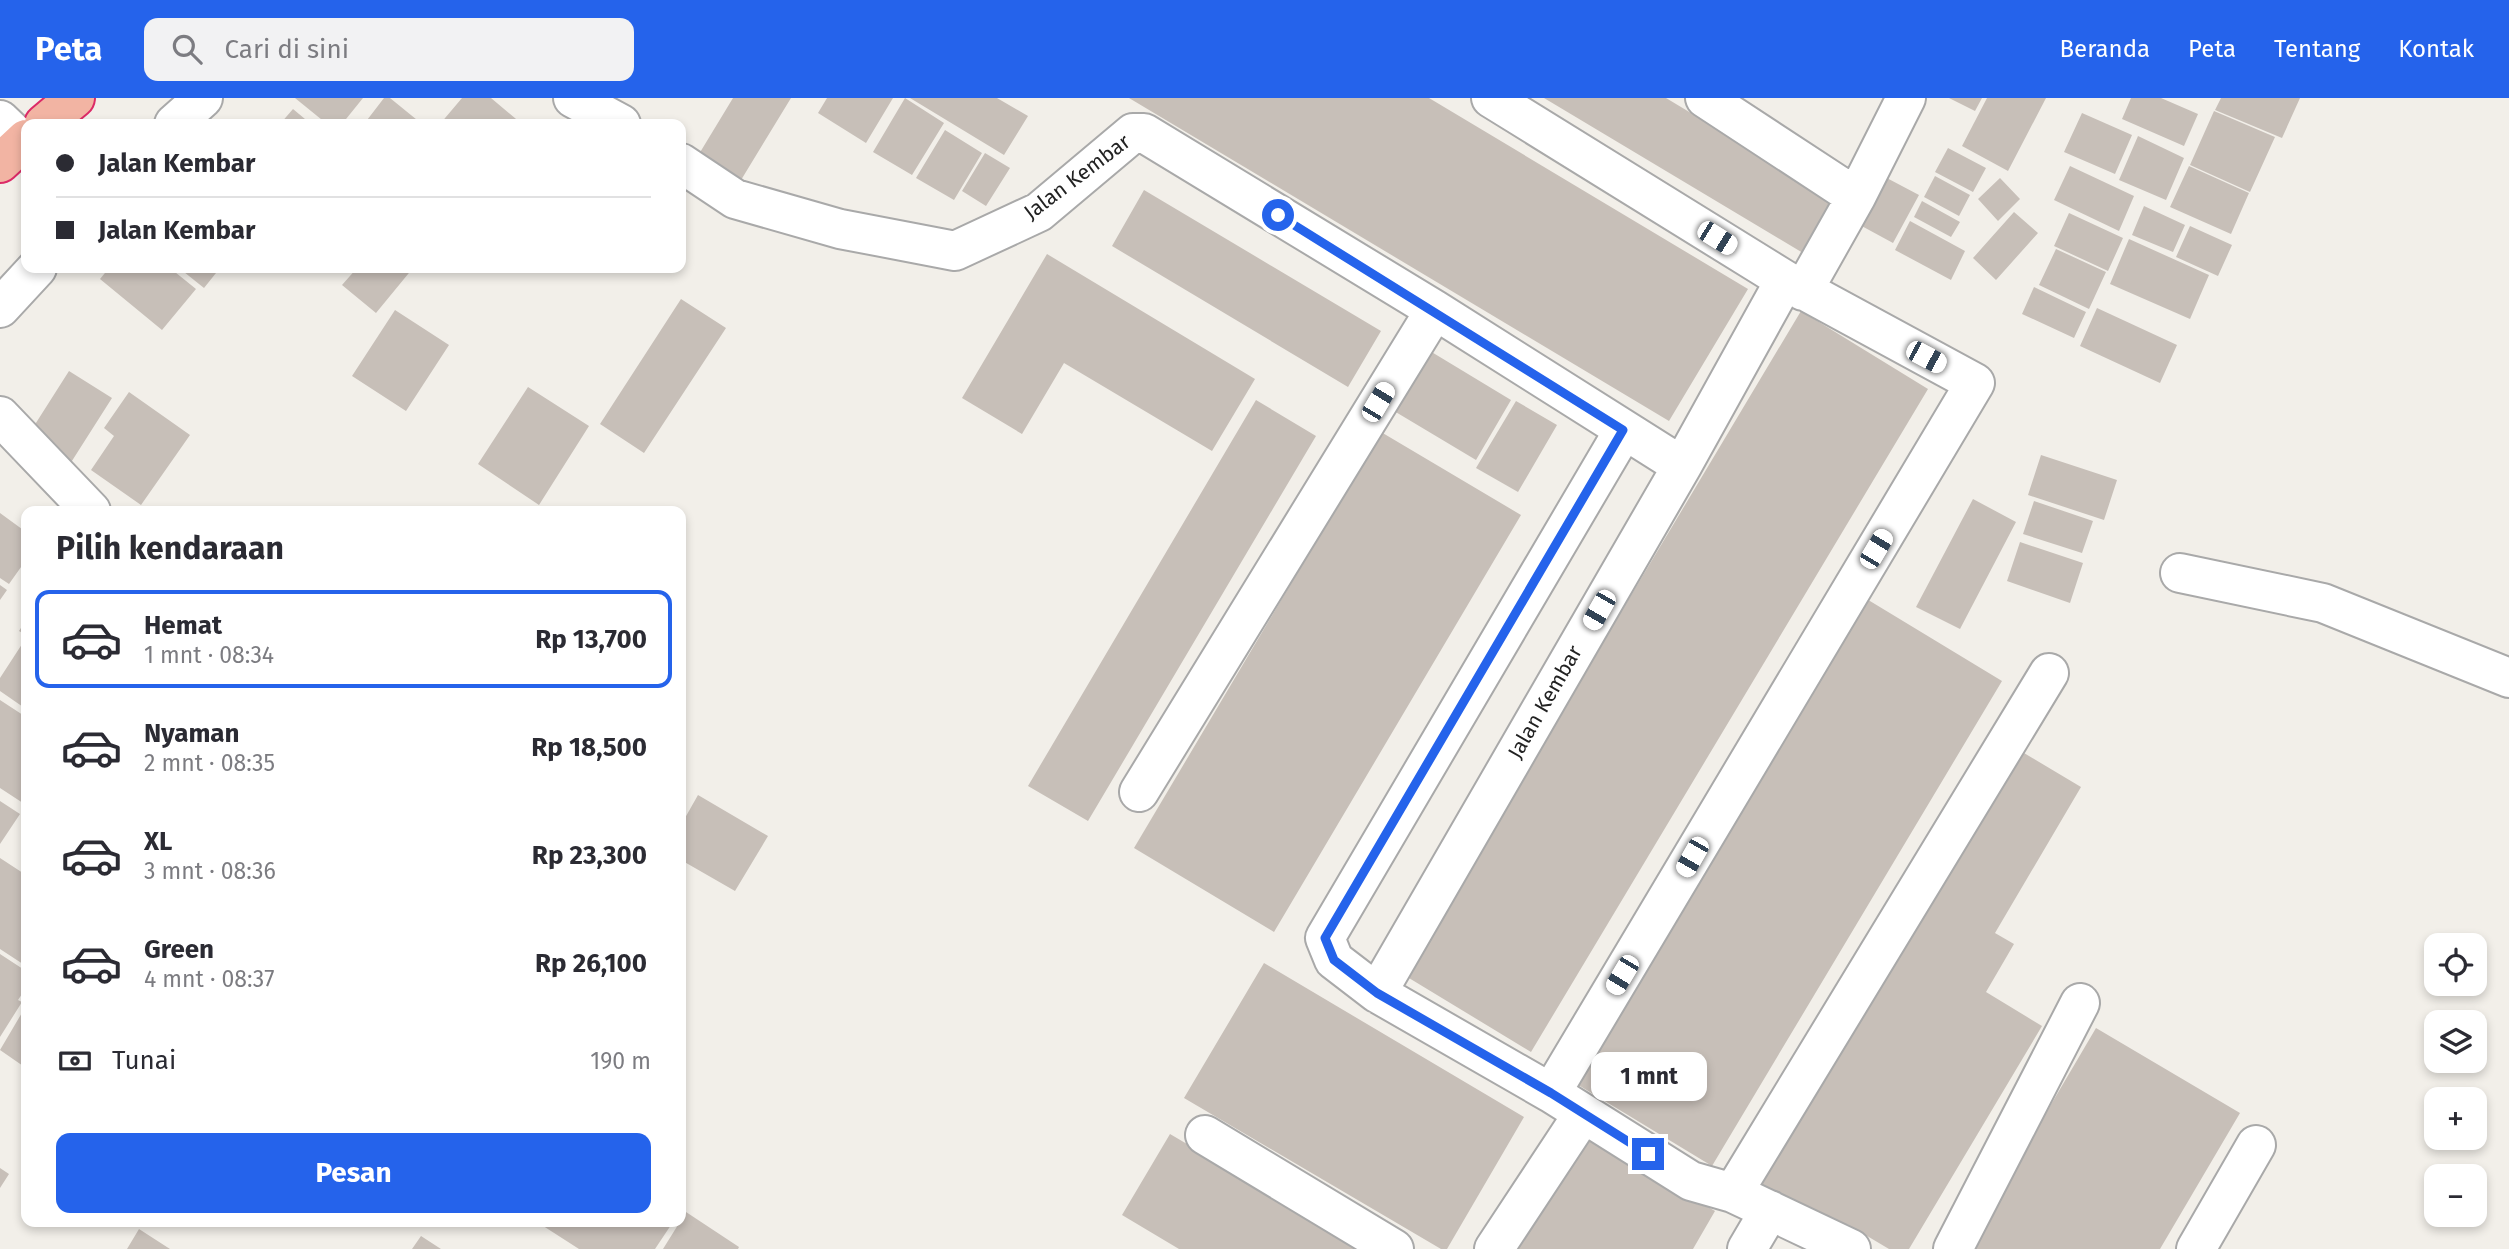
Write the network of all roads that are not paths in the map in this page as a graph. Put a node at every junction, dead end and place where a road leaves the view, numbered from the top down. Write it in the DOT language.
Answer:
graph roads {
  1 [pos="75,98"];
  2 [pos="203,98"];
  3 [pos="573,98"];
  4 [pos="1491,98"];
  5 [pos="1705,98"];
  6 [pos="1906,98"];
  7 [pos="45,119"];
  8 [pos="180,119"];
  9 [pos="612,119"];
  10 [pos="686,166"];
  11 [pos="1856,197"];
  12 [pos="32,273"];
  13 [pos="1794,285"];
  14 [pos="0,308"];
  15 [pos="1435,310"];
  16 [pos="0,416"];
  17 [pos="1623,430"];
  18 [pos="1682,466"];
  19 [pos="87,506"];
  20 [pos="2180,573"];
  21 [pos="2049,673"];
  22 [pos="2509,678"];
  23 [pos="1139,792"];
  24 [pos="1377,993"];
  25 [pos="2080,1003"];
  26 [pos="1551,1093"];
  27 [pos="1583,1114"];
  28 [pos="1205,1135"];
  29 [pos="2256,1145"];
  30 [pos="1733,1193"];
  31 [pos="1770,1210"];
  32 [pos="1394,1249"];
  33 [pos="1494,1249"];
  34 [pos="1747,1249"];
  35 [pos="1851,1249"];
  36 [pos="1953,1249"];
  37 [pos="2196,1249"];
  1 -- 7 [label="highway"];
  2 -- 8 [label="street"];
  3 -- 9 [label="street"];
  4 -- 13 [label="street"];
  5 -- 11 [label="street"];
  6 -- 11 [label="street"];
  10 -- 15 [label="street, Jalan Kembar"];
  11 -- 13 [label="street"];
  12 -- 14 [label="street"];
  13 -- 18 [label="street"];
  13 -- 26 [label="street"];
  15 -- 17 [label="street, Jalan Kembar"];
  15 -- 23 [label="street"];
  16 -- 19 [label="street"];
  17 -- 18 [label="street, Jalan Kembar"];
  17 -- 24 [label="street"];
  18 -- 24 [label="street, Jalan Kembar"];
  20 -- 22 [label="street"];
  21 -- 30 [label="street"];
  24 -- 26 [label="street"];
  25 -- 36 [label="street"];
  26 -- 27 [label="street"];
  27 -- 30 [label="street"];
  27 -- 33 [label="street"];
  28 -- 32 [label="street"];
  29 -- 37 [label="street"];
  30 -- 31 [label="street"];
  31 -- 34 [label="street"];
  31 -- 35 [label="street"];
}
